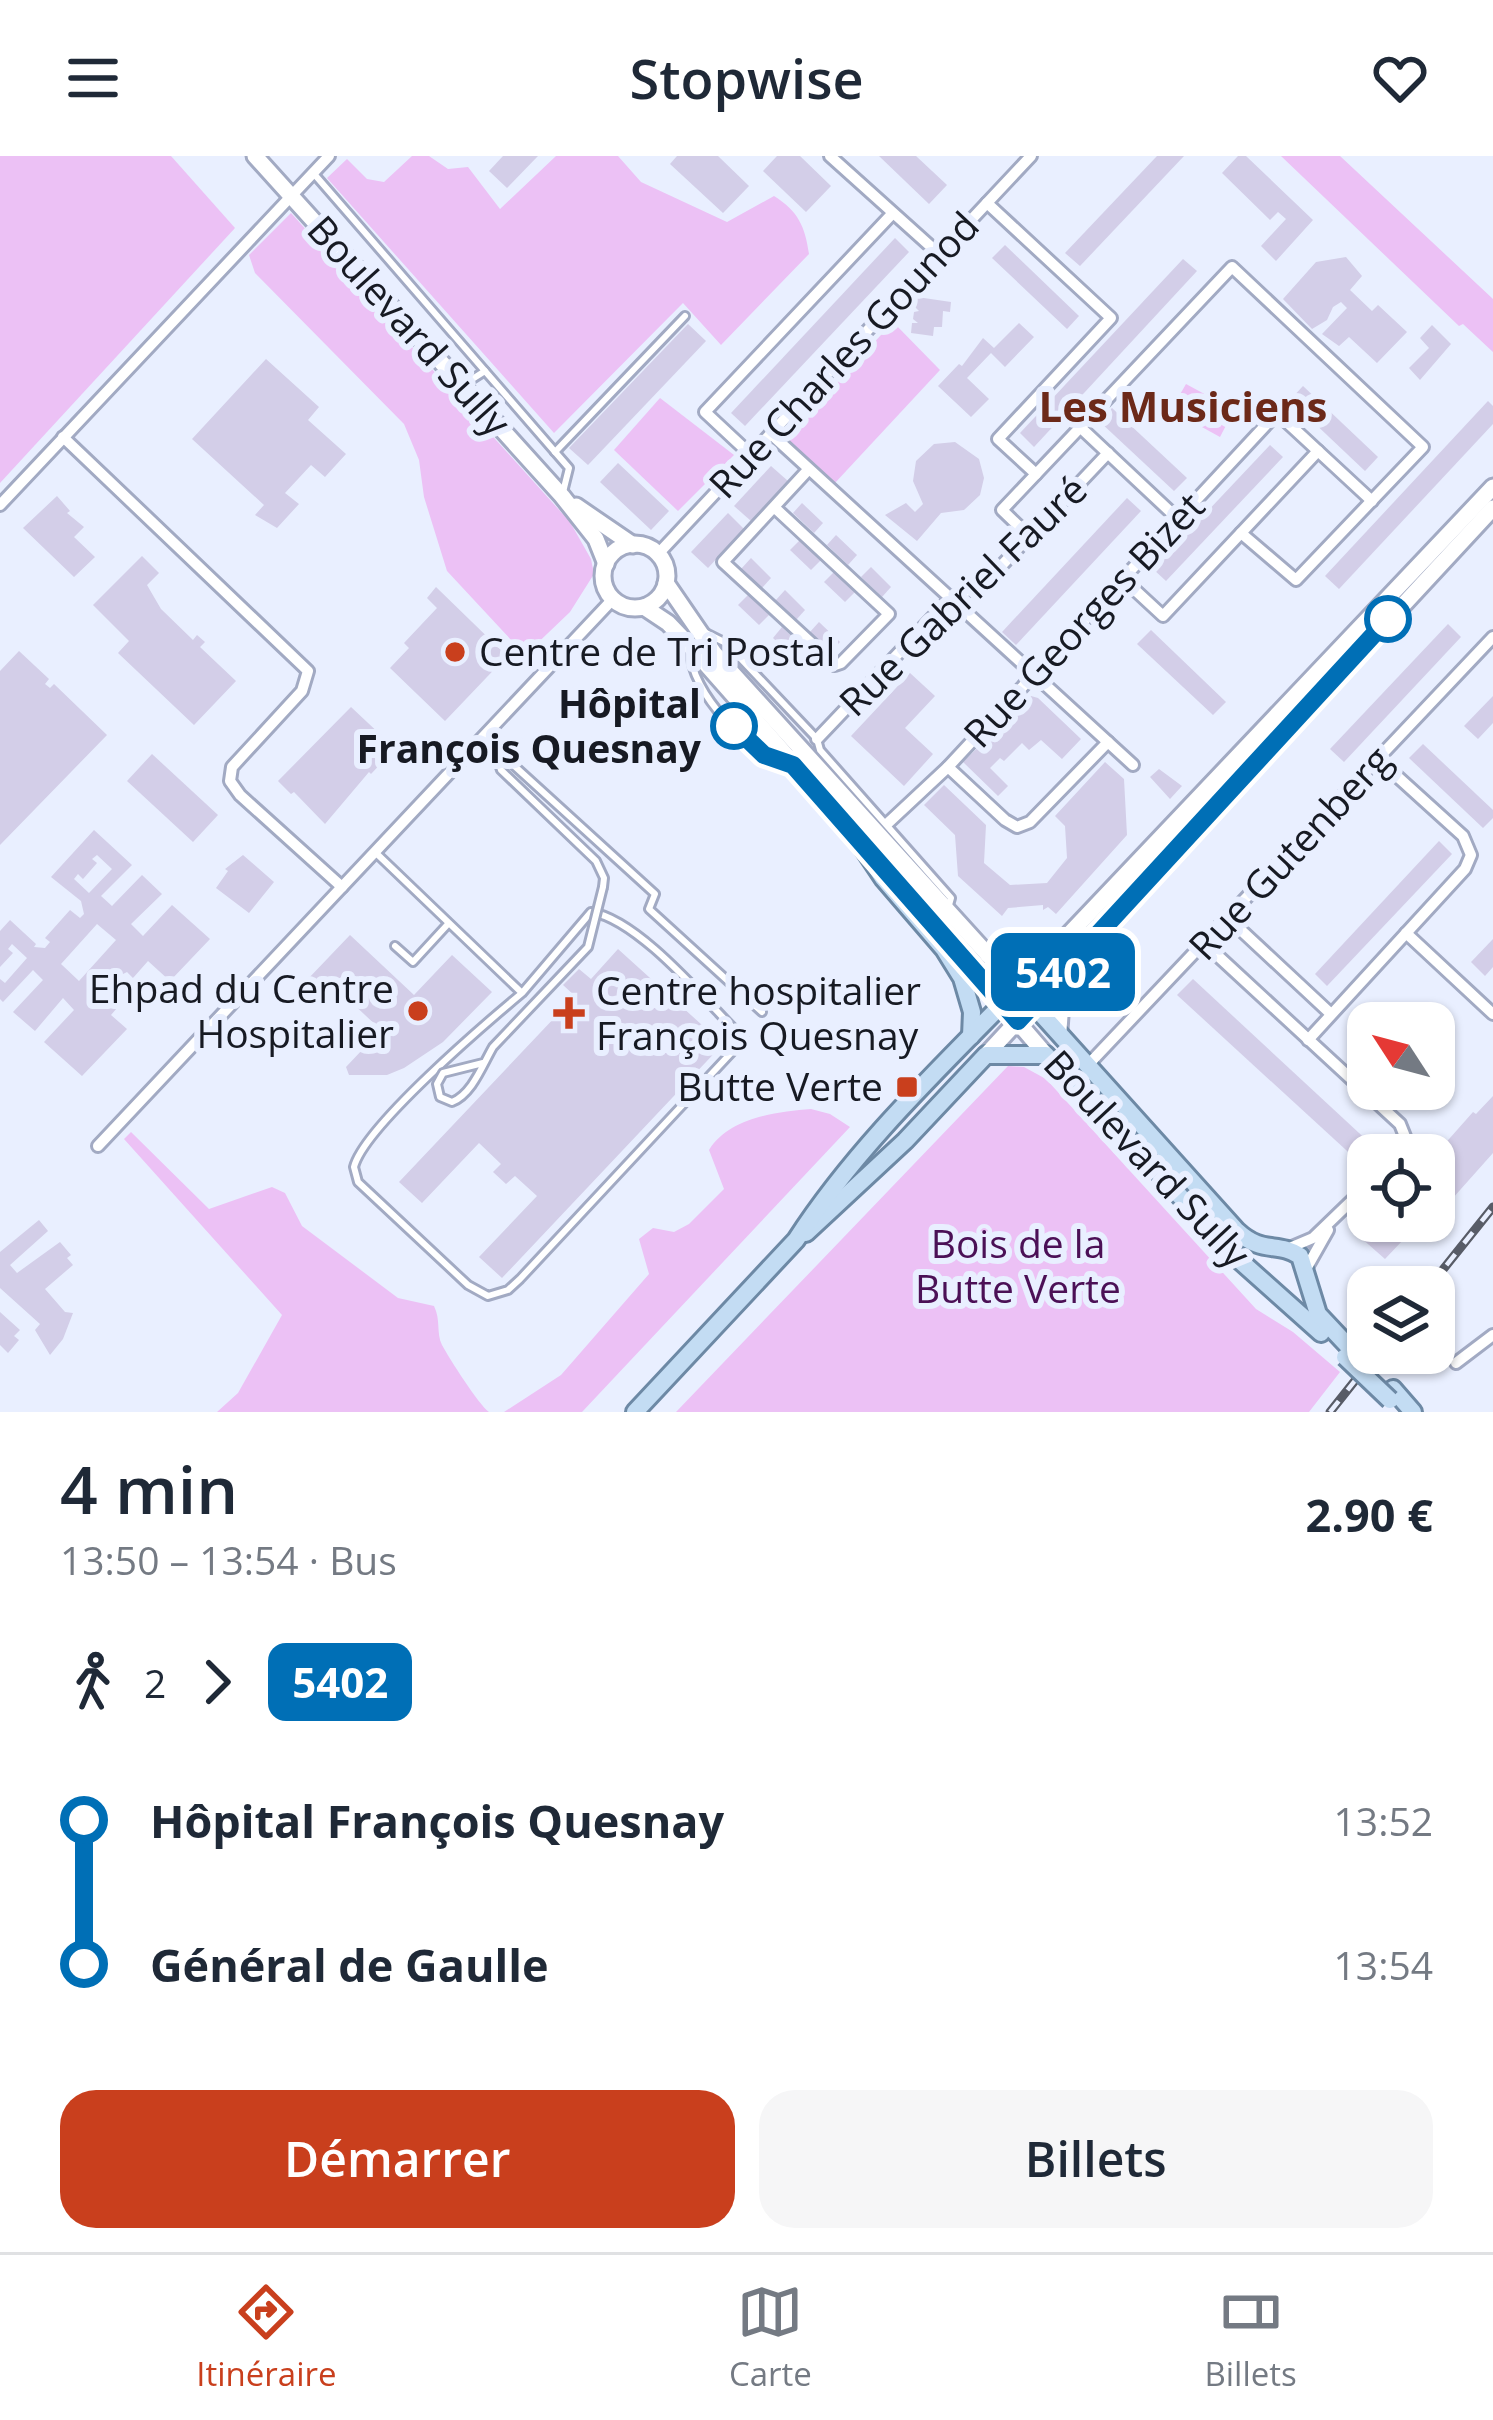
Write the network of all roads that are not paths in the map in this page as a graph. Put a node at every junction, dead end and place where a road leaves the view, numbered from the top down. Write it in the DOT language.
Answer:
graph roads {
  1 [pos="256,156"];
  2 [pos="329,156"];
  3 [pos="830,156"];
  4 [pos="1027,157"];
  5 [pos="313,173"];
  6 [pos="291,196"];
  7 [pos="987,202"];
  8 [pos="892,214"];
  9 [pos="939,254"];
  10 [pos="685,316"];
  11 [pos="449,330"];
  12 [pos="430,349"];
  13 [pos="485,371"];
  14 [pos="463,385"];
  15 [pos="1081,427"];
  16 [pos="770,434"];
  17 [pos="63,437"];
  18 [pos="1318,451"];
  19 [pos="555,452"];
  20 [pos="1108,453"];
  21 [pos="751,455"];
  22 [pos="808,470"];
  23 [pos="1036,474"];
  24 [pos="1493,488"];
  25 [pos="562,496"];
  26 [pos="1372,500"];
  27 [pos="0,505"];
  28 [pos="773,507"];
  29 [pos="1493,508"];
  30 [pos="1178,519"];
  31 [pos="1241,533"];
  32 [pos="1029,536"];
  33 [pos="633,544"];
  34 [pos="658,554"];
  35 [pos="606,564"];
  36 [pos="1122,578"];
  37 [pos="666,583"];
  38 [pos="613,598"];
  39 [pos="951,598"];
  40 [pos="644,607"];
  41 [pos="1493,637"];
  42 [pos="693,639"];
  43 [pos="1033,673"];
  44 [pos="792,715"];
  45 [pos="478,741"];
  46 [pos="1108,742"];
  47 [pos="805,752"];
  48 [pos="1378,759"];
  49 [pos="498,760"];
  50 [pos="1133,765"];
  51 [pos="947,766"];
  52 [pos="888,823"];
  53 [pos="849,827"];
  54 [pos="375,852"];
  55 [pos="342,886"];
  56 [pos="948,914"];
  57 [pos="1229,919"];
  58 [pos="448,924"];
  59 [pos="1406,933"];
  60 [pos="1063,940"];
  61 [pos="1205,944"];
  62 [pos="395,946"];
  63 [pos="988,956"];
  64 [pos="1064,971"];
  65 [pos="1018,988"];
  66 [pos="522,993"];
  67 [pos="1033,1004"];
  68 [pos="1002,1005"];
  69 [pos="763,1012"];
  70 [pos="1331,1014"];
  71 [pos="1493,1014"];
  72 [pos="1018,1021"];
  73 [pos="1059,1030"];
  74 [pos="971,1036"];
  75 [pos="1308,1040"];
  76 [pos="986,1055"];
  77 [pos="1046,1055"];
  78 [pos="483,1064"];
  79 [pos="1086,1067"];
  80 [pos="1405,1134"];
  81 [pos="98,1146"];
  82 [pos="1347,1207"];
  83 [pos="1333,1222"];
  84 [pos="796,1240"];
  85 [pos="1281,1250"];
  86 [pos="1306,1273"];
  87 [pos="1271,1289"];
  88 [pos="1493,1335"];
  89 [pos="1347,1352"];
  90 [pos="1456,1363"];
  91 [pos="1369,1374"];
  92 [pos="1394,1400"];
  93 [pos="635,1412"];
  94 [pos="1413,1412"];
  1 -- 6 [label="street, Boulevard Sully"];
  2 -- 5 [label="street"];
  3 -- 8 [label="street"];
  4 -- 7 [label="street, Rue Charles Gounod"];
  5 -- 6 [label="street"];
  5 -- 11 [label="lane"];
  6 -- 12 [label="street, Boulevard Sully"];
  6 -- 17 [label="street"];
  7 -- 9 [label="street, Rue Charles Gounod"];
  7 -- 23 [label="street"];
  8 -- 9 [label="street"];
  8 -- 21 [label="street"];
  9 -- 16 [label="street, Rue Charles Gounod"];
  10 -- 19 [label="lane"];
  11 -- 12 [label="lane"];
  11 -- 13 [label="lane"];
  12 -- 14 [label="street, Boulevard Sully"];
  13 -- 14 [label="lane"];
  13 -- 19 [label="lane"];
  14 -- 25 [label="street, Boulevard Sully"];
  15 -- 20 [label="street"];
  15 -- 23 [label="street"];
  15 -- 26 [label="street"];
  16 -- 21 [label="street, Rue Charles Gounod"];
  16 -- 22 [label="street"];
  17 -- 27 [label="street"];
  17 -- 55 [label="street"];
  18 -- 26 [label="street"];
  18 -- 30 [label="street, Rue Georges Bizet"];
  18 -- 31 [label="street"];
  19 -- 25 [label="lane"];
  20 -- 30 [label="street"];
  20 -- 32 [label="street, Rue Gabriel Fauré"];
  21 -- 34 [label="street, Rue Charles Gounod"];
  22 -- 28 [label="street"];
  22 -- 39 [label="street"];
  23 -- 32 [label="street"];
  24 -- 60 [label="street"];
  25 -- 33 [label="street"];
  25 -- 35 [label="street"];
  26 -- 31 [label="street"];
  28 -- 28 [label="street"];
  29 -- 64 [label="street"];
  30 -- 36 [label="street, Rue Georges Bizet"];
  31 -- 36 [label="street"];
  32 -- 39 [label="street, Rue Gabriel Fauré"];
  33 -- 34 [label="street"];
  33 -- 35 [label="street"];
  34 -- 37 [label="street"];
  35 -- 38 [label="street"];
  36 -- 43 [label="street, Rue Georges Bizet"];
  37 -- 40 [label="street"];
  37 -- 42 [label="street, Boulevard Sully"];
  38 -- 40 [label="street"];
  38 -- 45 [label="street"];
  39 -- 43 [label="street"];
  39 -- 47 [label="street, Rue Gabriel Fauré"];
  40 -- 42 [label="street, Boulevard Sully"];
  41 -- 48 [label="street, Rue Gutenberg"];
  42 -- 44 [label="lane, Boulevard Sully"];
  42 -- 47 [label="street, Boulevard Sully"];
  43 -- 46 [label="street"];
  43 -- 51 [label="street, Rue Georges Bizet"];
  44 -- 47 [label="lane"];
  44 -- 47 [label="lane, Boulevard Sully"];
  45 -- 49 [label="lane"];
  45 -- 54 [label="street"];
  46 -- 50 [label="street"];
  46 -- 51 [label="street"];
  47 -- 52 [label="lane, Boulevard Sully"];
  47 -- 53 [label="street, Boulevard Sully"];
  47 -- 56 [label="street, Boulevard Sully"];
  48 -- 57 [label="street, Rue Gutenberg"];
  48 -- 59 [label="street"];
  49 -- 69 [label="lane"];
  49 -- 78 [label="lane, bridge"];
  51 -- 52 [label="street, Rue Georges Bizet"];
  52 -- 56 [label="lane, Boulevard Sully"];
  53 -- 68 [label="street, Boulevard Sully"];
  53 -- 74 [label="main road"];
  54 -- 55 [label="street"];
  54 -- 58 [label="lane"];
  55 -- 81 [label="street"];
  56 -- 63 [label="street, Boulevard Sully"];
  57 -- 61 [label="street, Rue Gutenberg"];
  57 -- 70 [label="street"];
  58 -- 62 [label="lane"];
  58 -- 66 [label="lane"];
  59 -- 70 [label="street"];
  59 -- 71 [label="street"];
  60 -- 63 [label="street"];
  60 -- 65 [label="street"];
  61 -- 75 [label="street"];
  61 -- 79 [label="street, Rue Gutenberg"];
  63 -- 65 [label="street, Boulevard Sully"];
  64 -- 67 [label="street"];
  64 -- 73 [label="street"];
  65 -- 67 [label="main road, Boulevard Sully"];
  65 -- 68 [label="main road"];
  66 -- 66 [label="lane"];
  67 -- 72 [label="street"];
  67 -- 73 [label="main road, Boulevard Sully"];
  68 -- 72 [label="street, Boulevard Sully"];
  68 -- 74 [label="main road"];
  70 -- 75 [label="street"];
  72 -- 76 [label="street"];
  72 -- 77 [label="street, Boulevard Sully"];
  73 -- 79 [label="main road, Boulevard Sully"];
  74 -- 84 [label="main road"];
  75 -- 80 [label="street"];
  76 -- 77 [label="main road"];
  76 -- 84 [label="main road"];
  77 -- 87 [label="main road, Boulevard Sully"];
  78 -- 78 [label="lane, bridge"];
  79 -- 85 [label="main road, Boulevard Sully"];
  82 -- 83 [label="street"];
  83 -- 85 [label="street"];
  83 -- 86 [label="street"];
  84 -- 93 [label="main road"];
  85 -- 86 [label="main road"];
  85 -- 87 [label="main road"];
  86 -- 87 [label="main road"];
  86 -- 89 [label="main road, Boulevard Sully"];
  87 -- 89 [label="main road, Boulevard Sully"];
  88 -- 90 [label="street"];
  91 -- 92 [label="main road"];
  92 -- 94 [label="main road"];
}
